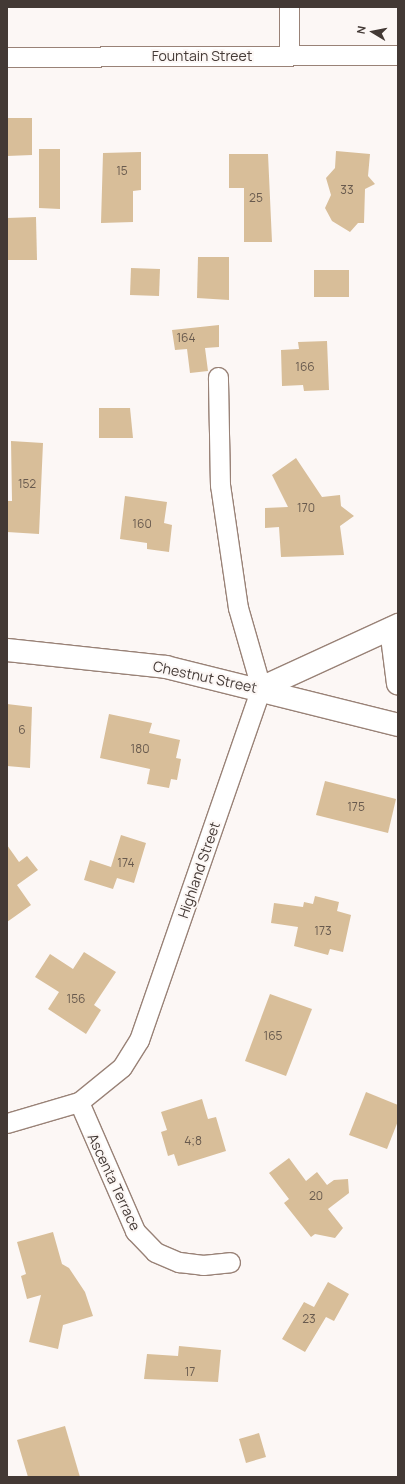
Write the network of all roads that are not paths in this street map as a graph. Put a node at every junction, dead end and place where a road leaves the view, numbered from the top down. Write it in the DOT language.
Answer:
graph roads {
  1 [pos="289,7"];
  2 [pos="289,55"];
  3 [pos="398,55"];
  4 [pos="7,57"];
  5 [pos="218,377"];
  6 [pos="395,627"];
  7 [pos="7,650"];
  8 [pos="398,684"];
  9 [pos="261,688"];
  10 [pos="398,725"];
  11 [pos="79,1102"];
  12 [pos="7,1123"];
  13 [pos="230,1262"];
  1 -- 2 [label="street"];
  2 -- 3 [label="street, Fountain Street"];
  2 -- 4 [label="street, Fountain Street"];
  5 -- 9 [label="street"];
  6 -- 8 [label="main road"];
  6 -- 9 [label="main road"];
  7 -- 9 [label="main road, Chestnut Street"];
  9 -- 10 [label="main road, Chestnut Street"];
  9 -- 11 [label="street, Highland Street"];
  11 -- 12 [label="street, Highland Street"];
  11 -- 13 [label="street, Ascenta Terrace"];
}
